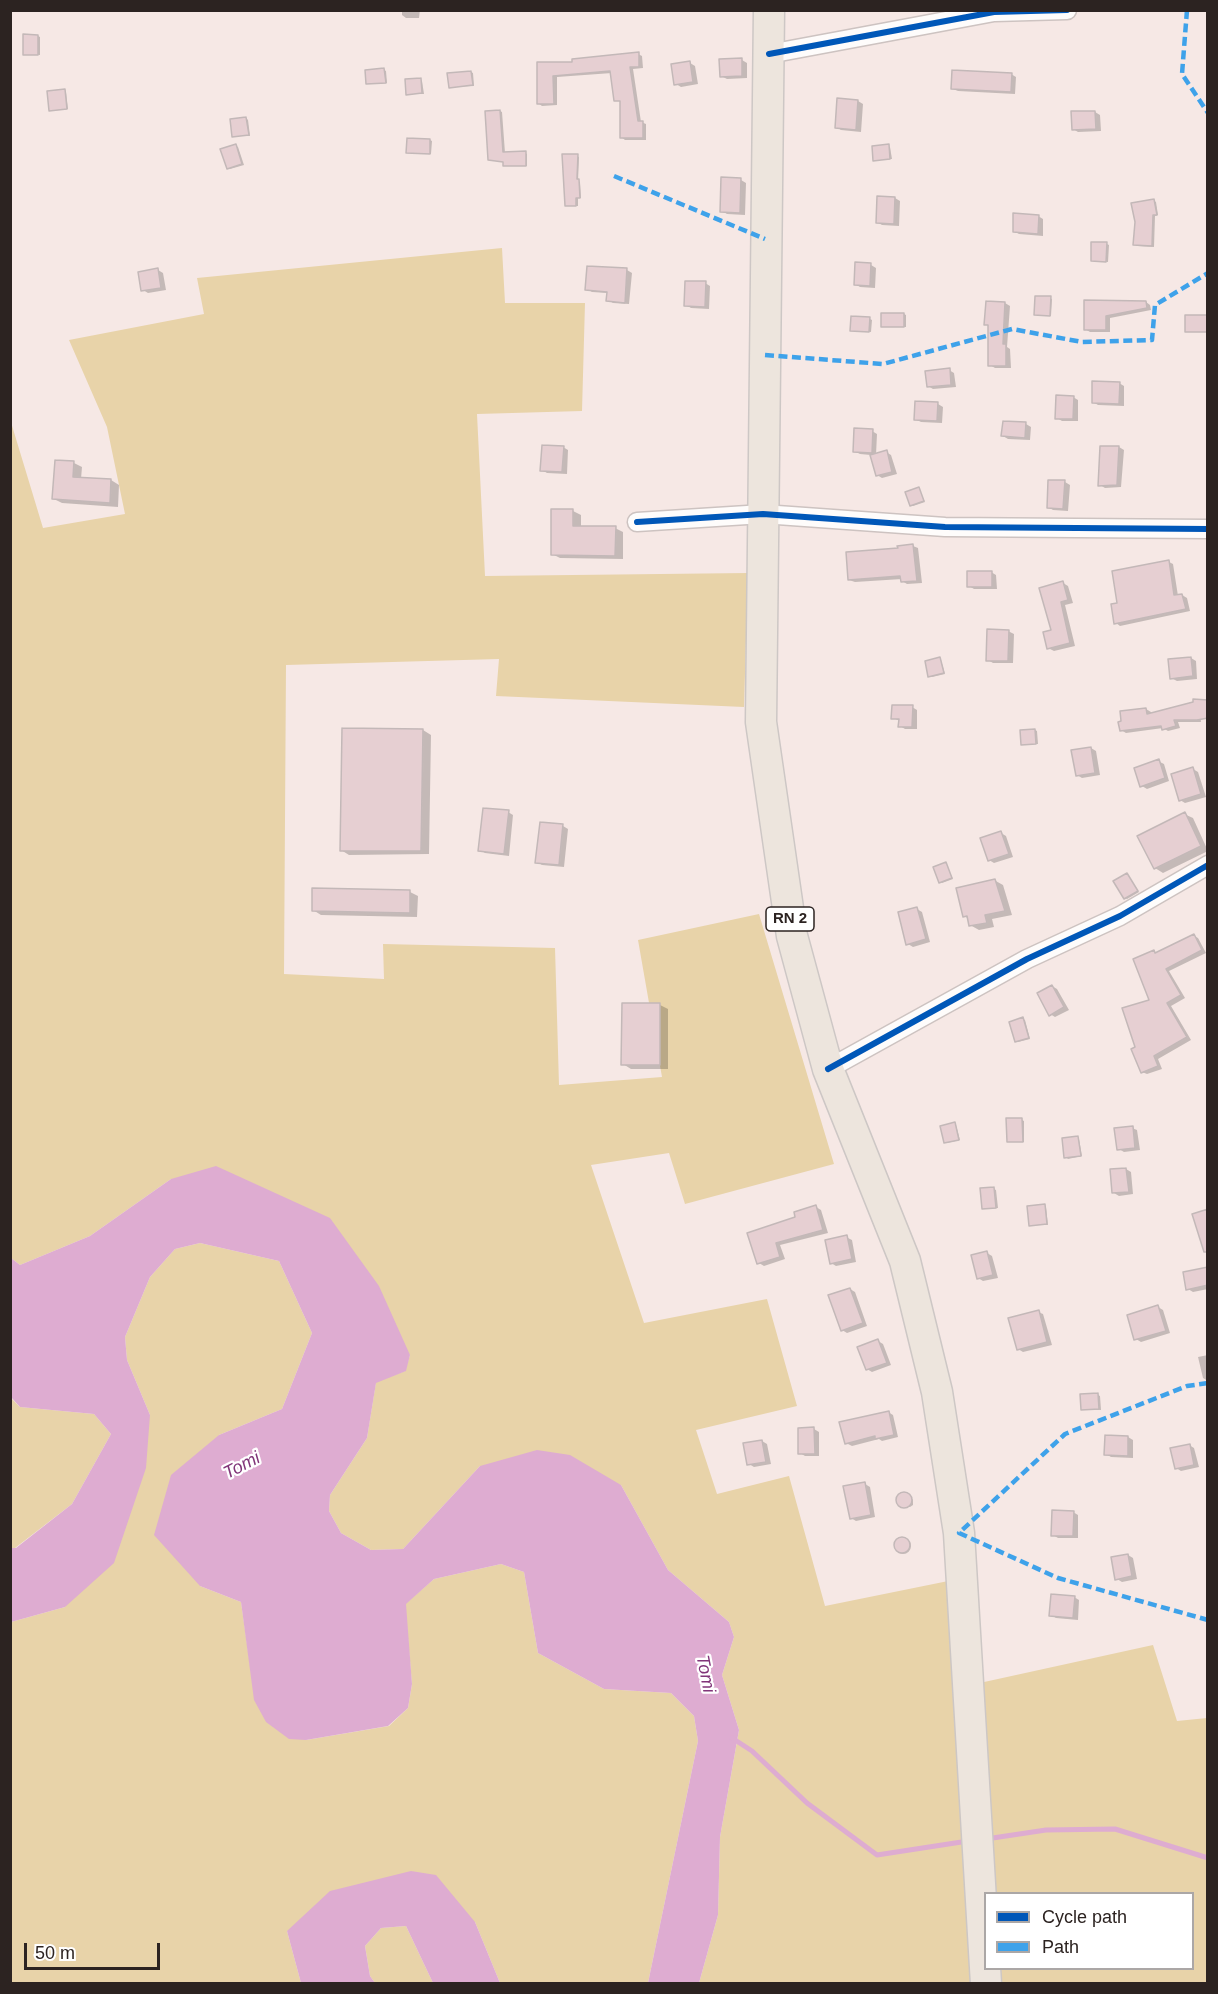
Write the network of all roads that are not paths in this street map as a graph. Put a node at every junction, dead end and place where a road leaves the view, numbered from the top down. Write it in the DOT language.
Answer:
graph roads {
  1 [pos="769,10"];
  2 [pos="1066,10"];
  3 [pos="769,54"];
  4 [pos="763,514"];
  5 [pos="637,522"];
  6 [pos="1208,529"];
  7 [pos="1208,865"];
  8 [pos="828,1069"];
  9 [pos="984,1944"];
  1 -- 3 [label="main road, RN 2"];
  2 -- 3 [label="street"];
  3 -- 4 [label="main road, RN 2"];
  4 -- 5 [label="street"];
  4 -- 6 [label="street"];
  4 -- 8 [label="main road, RN 2"];
  7 -- 8 [label="street"];
  8 -- 9 [label="main road, RN 2"];
}
